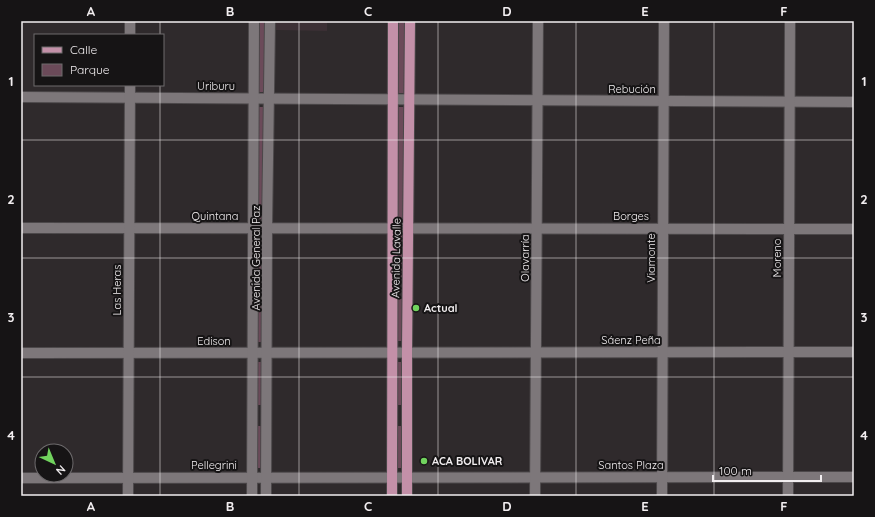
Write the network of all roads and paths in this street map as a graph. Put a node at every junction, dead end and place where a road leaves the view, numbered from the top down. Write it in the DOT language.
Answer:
graph roads {
  1 [pos="130,21"];
  2 [pos="254,21"];
  3 [pos="270,21"];
  4 [pos="394,21"];
  5 [pos="410,21"];
  6 [pos="538,21"];
  7 [pos="664,21"];
  8 [pos="790,21"];
  9 [pos="130,34"];
  10 [pos="130,86"];
  11 [pos="21,97"];
  12 [pos="130,98"];
  13 [pos="253,98"];
  14 [pos="269,98"];
  15 [pos="393,99"];
  16 [pos="410,99"];
  17 [pos="538,100"];
  18 [pos="664,101"];
  19 [pos="790,102"];
  20 [pos="854,102"];
  21 [pos="21,228"];
  22 [pos="129,228"];
  23 [pos="253,228"];
  24 [pos="268,228"];
  25 [pos="409,228"];
  26 [pos="537,228"];
  27 [pos="393,229"];
  28 [pos="663,229"];
  29 [pos="789,229"];
  30 [pos="854,229"];
  31 [pos="393,352"];
  32 [pos="407,352"];
  33 [pos="536,352"];
  34 [pos="663,352"];
  35 [pos="789,352"];
  36 [pos="854,352"];
  37 [pos="21,353"];
  38 [pos="129,353"];
  39 [pos="252,353"];
  40 [pos="267,353"];
  41 [pos="252,477"];
  42 [pos="266,477"];
  43 [pos="392,477"];
  44 [pos="407,477"];
  45 [pos="535,477"];
  46 [pos="662,477"];
  47 [pos="788,477"];
  48 [pos="854,477"];
  49 [pos="21,478"];
  50 [pos="128,478"];
  51 [pos="128,496"];
  52 [pos="252,496"];
  53 [pos="266,496"];
  54 [pos="392,496"];
  55 [pos="407,496"];
  56 [pos="535,496"];
  57 [pos="662,496"];
  58 [pos="788,496"];
  1 -- 9 [label="street"];
  2 -- 13 [label="street, Avenida General Paz"];
  3 -- 14 [label="street, Avenida General Paz"];
  4 -- 15 [label="main road, Avenida Lavalle"];
  5 -- 16 [label="main road, Avenida Lavalle"];
  6 -- 17 [label="street, Olavarría"];
  7 -- 18 [label="street, Viamonte"];
  8 -- 19 [label="street, Moreno"];
  10 -- 12 [label="street, Las Heras"];
  11 -- 12 [label="street, Uriburu"];
  12 -- 13 [label="street, Uriburu"];
  12 -- 22 [label="street, Las Heras"];
  13 -- 14 [label="street, Uriburu"];
  13 -- 23 [label="street, Avenida General Paz"];
  14 -- 15 [label="street, Uriburu"];
  14 -- 24 [label="street, Avenida General Paz"];
  15 -- 16 [label="street, Uriburu"];
  15 -- 27 [label="main road, Avenida Lavalle"];
  16 -- 17 [label="street, Rebución"];
  16 -- 25 [label="main road, Avenida Lavalle"];
  17 -- 18 [label="street, Rebución"];
  17 -- 26 [label="street, Olavarría"];
  18 -- 19 [label="street, Rebución"];
  18 -- 28 [label="street, Viamonte"];
  19 -- 20 [label="street, Rebución"];
  19 -- 29 [label="street, Moreno"];
  21 -- 22 [label="street, Quintana"];
  22 -- 23 [label="street, Quintana"];
  22 -- 38 [label="street, Las Heras"];
  23 -- 24 [label="street, Quintana"];
  23 -- 39 [label="street, Avenida General Paz"];
  24 -- 27 [label="street, Quintana"];
  24 -- 40 [label="street, Avenida General Paz"];
  25 -- 26 [label="street, Borges"];
  25 -- 27 [label="street, Quintana"];
  25 -- 32 [label="main road, Avenida Lavalle"];
  26 -- 28 [label="street, Borges"];
  26 -- 33 [label="street, Olavarría"];
  27 -- 31 [label="main road, Avenida Lavalle"];
  28 -- 29 [label="street, Borges"];
  28 -- 34 [label="street, Viamonte"];
  29 -- 30 [label="street, Borges"];
  29 -- 35 [label="street, Moreno"];
  31 -- 32 [label="street, Edison"];
  31 -- 40 [label="street, Edison"];
  31 -- 43 [label="main road, Avenida Lavalle"];
  32 -- 33 [label="street, Sáenz Peña"];
  32 -- 44 [label="main road, Avenida Lavalle"];
  33 -- 34 [label="street, Sáenz Peña"];
  33 -- 45 [label="street, Olavarría"];
  34 -- 35 [label="street, Sáenz Peña"];
  34 -- 46 [label="street, Viamonte"];
  35 -- 36 [label="street, Sáenz Peña"];
  35 -- 47 [label="street, Moreno"];
  37 -- 38 [label="street, Edison"];
  38 -- 39 [label="street, Edison"];
  38 -- 50 [label="street, Las Heras"];
  39 -- 40 [label="street, Edison"];
  39 -- 41 [label="street, Avenida General Paz"];
  40 -- 42 [label="street, Avenida General Paz"];
  41 -- 42 [label="street, Pellegrini"];
  41 -- 50 [label="street, Pellegrini"];
  41 -- 52 [label="street, Avenida General Paz"];
  42 -- 43 [label="street, Pellegrini"];
  42 -- 53 [label="street, Avenida General Paz"];
  43 -- 44 [label="street, Pellegrini"];
  43 -- 54 [label="main road, Avenida Lavalle"];
  44 -- 45 [label="street, Santos Plaza"];
  44 -- 55 [label="main road, Avenida Lavalle"];
  45 -- 46 [label="street, Santos Plaza"];
  45 -- 56 [label="street, Olavarría"];
  46 -- 47 [label="street, Santos Plaza"];
  46 -- 57 [label="street, Viamonte"];
  47 -- 48 [label="street, Santos Plaza"];
  47 -- 58 [label="street, Moreno"];
  49 -- 50 [label="street, Pellegrini"];
  50 -- 51 [label="street, Las Heras"];
}
